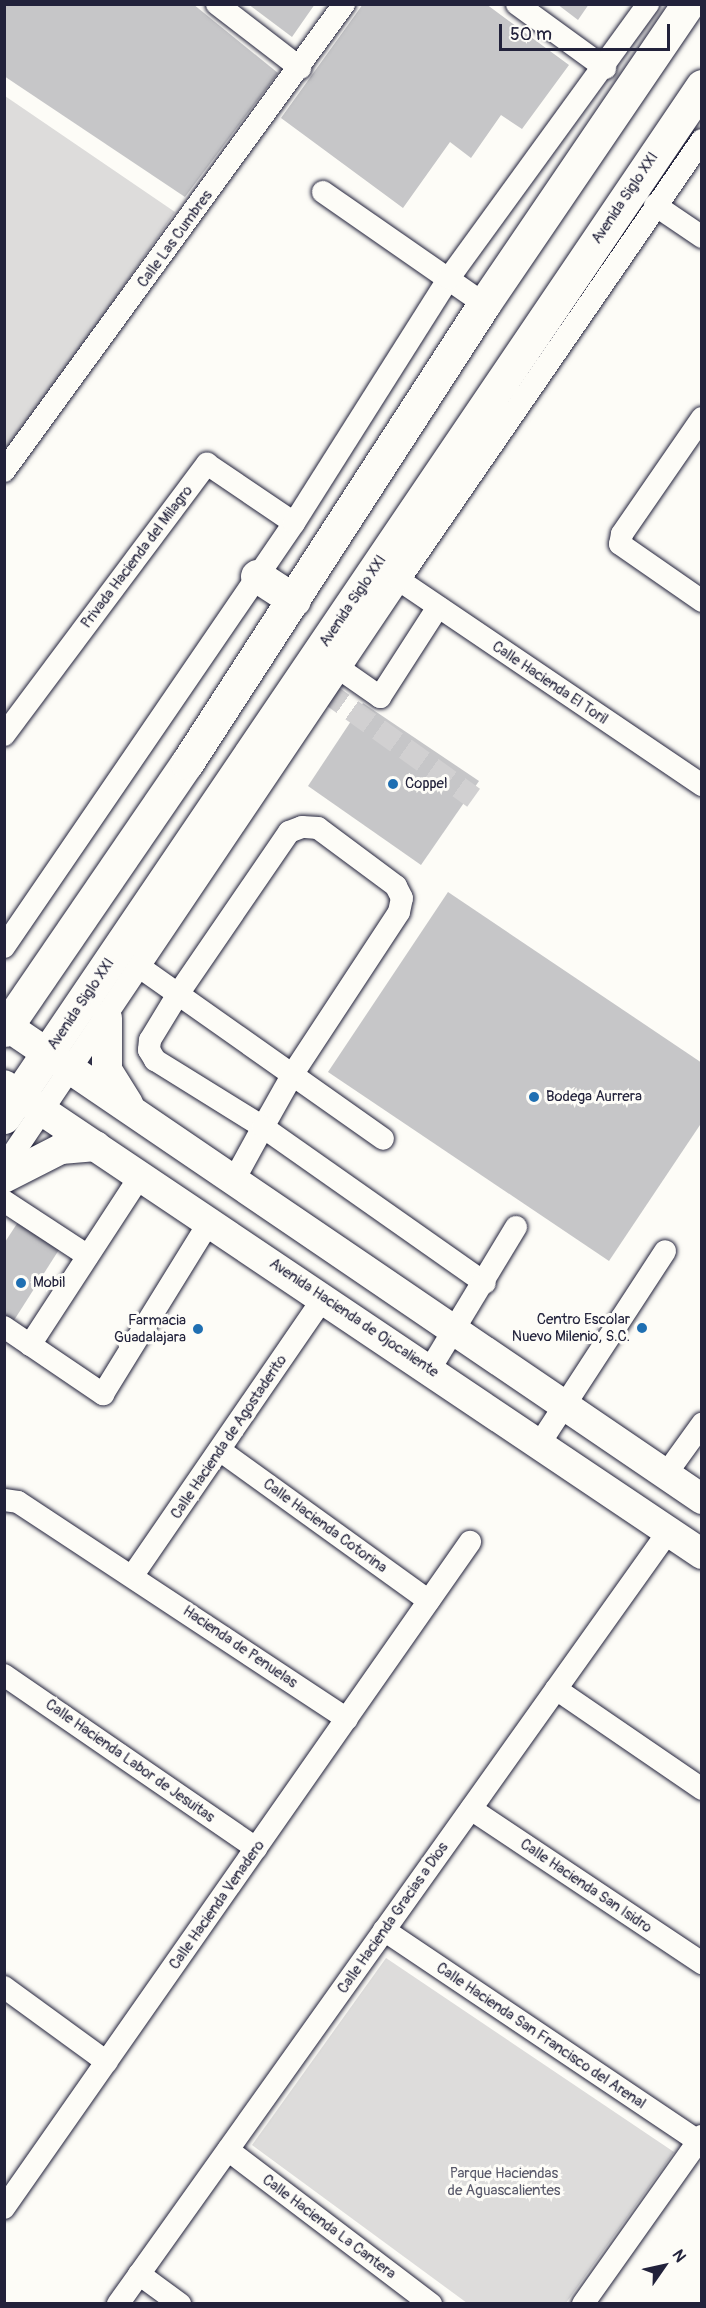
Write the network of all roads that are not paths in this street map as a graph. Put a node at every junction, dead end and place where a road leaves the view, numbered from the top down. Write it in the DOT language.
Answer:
graph roads {
  1 [pos="217,4"];
  2 [pos="344,4"];
  3 [pos="516,4"];
  4 [pos="648,4"];
  5 [pos="688,4"];
  6 [pos="300,68"];
  7 [pos="605,68"];
  8 [pos="702,86"];
  9 [pos="702,140"];
  10 [pos="323,192"];
  11 [pos="655,205"];
  12 [pos="702,237"];
  13 [pos="449,278"];
  14 [pos="484,304"];
  15 [pos="702,418"];
  16 [pos="4,471"];
  17 [pos="294,523"];
  18 [pos="257,576"];
  19 [pos="399,580"];
  20 [pos="294,600"];
  21 [pos="702,601"];
  22 [pos="438,607"];
  23 [pos="340,669"];
  24 [pos="4,735"];
  25 [pos="702,785"];
  26 [pos="4,947"];
  27 [pos="141,968"];
  28 [pos="178,994"];
  29 [pos="107,1018"];
  30 [pos="6,1028"];
  31 [pos="59,1062"];
  32 [pos="294,1072"];
  33 [pos="18,1102"];
  34 [pos="137,1116"];
  35 [pos="263,1127"];
  36 [pos="384,1138"];
  37 [pos="96,1146"];
  38 [pos="4,1167"];
  39 [pos="141,1176"];
  40 [pos="4,1178"];
  41 [pos="234,1180"];
  42 [pos="4,1201"];
  43 [pos="210,1221"];
  44 [pos="516,1227"];
  45 [pos="665,1251"];
  46 [pos="88,1256"];
  47 [pos="485,1283"];
  48 [pos="324,1297"];
  49 [pos="4,1327"];
  50 [pos="456,1332"];
  51 [pos="30,1345"];
  52 [pos="430,1369"];
  53 [pos="565,1406"];
  54 [pos="702,1424"];
  55 [pos="540,1443"];
  56 [pos="221,1451"];
  57 [pos="666,1474"];
  58 [pos="702,1499"];
  59 [pos="4,1500"];
  60 [pos="669,1532"];
  61 [pos="470,1542"];
  62 [pos="702,1554"];
  63 [pos="133,1575"];
  64 [pos="429,1601"];
  65 [pos="4,1675"];
  66 [pos="556,1689"];
  67 [pos="347,1719"];
  68 [pos="702,1789"];
  69 [pos="471,1809"];
  70 [pos="256,1848"];
  71 [pos="384,1930"];
  72 [pos="702,1963"];
  73 [pos="4,1988"];
  74 [pos="107,2062"];
  75 [pos="700,2139"];
  76 [pos="228,2150"];
  77 [pos="9,2192"];
  78 [pos="139,2274"];
  79 [pos="118,2304"];
  80 [pos="180,2304"];
  81 [pos="431,2304"];
  82 [pos="583,2304"];
  1 -- 6 [label="street"];
  2 -- 6 [label="street, Calle Las Cumbres"];
  3 -- 7 [label="street"];
  4 -- 7 [label="street"];
  5 -- 14 [label="highway"];
  6 -- 16 [label="street, Calle Las Cumbres"];
  7 -- 13 [label="street"];
  8 -- 31 [label="highway, Avenida Siglo XXI"];
  9 -- 11 [label="street, Avenida Siglo XXI"];
  10 -- 13 [label="street"];
  11 -- 12 [label="street"];
  11 -- 19 [label="street, Avenida Siglo XXI"];
  13 -- 14 [label="street"];
  13 -- 17 [label="street"];
  14 -- 20 [label="highway"];
  15 -- 21 [label="street"];
  17 -- 18 [label="street"];
  17 -- 24 [label="street, Privada Hacienda del Milagro"];
  18 -- 20 [label="highway"];
  18 -- 26 [label="street"];
  19 -- 22 [label="street, Calle Hacienda El Toril"];
  19 -- 23 [label="street, Avenida Siglo XXI"];
  20 -- 30 [label="highway"];
  22 -- 23 [label="street"];
  22 -- 25 [label="street, Calle Hacienda El Toril"];
  23 -- 27 [label="street, Avenida Siglo XXI"];
  27 -- 28 [label="street"];
  27 -- 29 [label="street, Avenida Siglo XXI"];
  28 -- 32 [label="street"];
  28 -- 32 [label="street"];
  28 -- 35 [label="street"];
  29 -- 31 [label="street, Avenida Siglo XXI"];
  29 -- 34 [label="main road"];
  30 -- 31 [label="main road"];
  31 -- 33 [label="highway, Avenida Siglo XXI"];
  31 -- 34 [label="main road"];
  32 -- 35 [label="street"];
  32 -- 36 [label="street"];
  33 -- 37 [label="main road, Avenida Hacienda de Ojocaliente"];
  33 -- 38 [label="street, Avenida Siglo XXI"];
  34 -- 41 [label="main road"];
  35 -- 41 [label="street"];
  35 -- 47 [label="street"];
  37 -- 39 [label="main road, Avenida Hacienda de Ojocaliente"];
  37 -- 40 [label="main road"];
  39 -- 43 [label="main road, Avenida Hacienda de Ojocaliente"];
  39 -- 46 [label="street"];
  41 -- 50 [label="main road"];
  42 -- 46 [label="street"];
  43 -- 48 [label="main road, Avenida Hacienda de Ojocaliente"];
  43 -- 51 [label="street"];
  44 -- 47 [label="street"];
  45 -- 53 [label="street"];
  46 -- 51 [label="street"];
  47 -- 50 [label="street"];
  48 -- 52 [label="main road, Avenida Hacienda de Ojocaliente"];
  48 -- 56 [label="street, Calle Hacienda de Agostaderito"];
  49 -- 51 [label="street"];
  50 -- 52 [label="street"];
  50 -- 53 [label="main road"];
  52 -- 55 [label="main road, Avenida Hacienda de Ojocaliente"];
  53 -- 55 [label="street"];
  53 -- 57 [label="main road"];
  54 -- 57 [label="street"];
  55 -- 60 [label="main road, Avenida Hacienda de Ojocaliente"];
  56 -- 63 [label="street, Calle Hacienda de Agostaderito"];
  56 -- 64 [label="street, Calle Hacienda Cotorina"];
  57 -- 58 [label="main road"];
  59 -- 63 [label="street, Hacienda de Penuelas"];
  60 -- 62 [label="main road, Avenida Hacienda de Ojocaliente"];
  60 -- 66 [label="street, Calle Hacienda Gracias a Dios"];
  61 -- 64 [label="street, Calle Hacienda Venadero"];
  63 -- 67 [label="street, Hacienda de Penuelas"];
  64 -- 67 [label="street, Calle Hacienda Venadero"];
  65 -- 70 [label="street, Calle Hacienda Labor de Jesuitas"];
  66 -- 68 [label="street"];
  66 -- 69 [label="street, Calle Hacienda Gracias a Dios"];
  67 -- 70 [label="street, Calle Hacienda Venadero"];
  69 -- 71 [label="street, Calle Hacienda Gracias a Dios"];
  69 -- 72 [label="street, Calle Hacienda San Isidro"];
  70 -- 74 [label="street, Calle Hacienda Venadero"];
  71 -- 75 [label="street, Calle Hacienda San Francisco del Arenal"];
  71 -- 76 [label="street, Calle Hacienda Gracias a Dios"];
  73 -- 74 [label="street"];
  74 -- 77 [label="street, Calle Hacienda Venadero"];
  75 -- 82 [label="street"];
  76 -- 78 [label="street, Calle Hacienda Gracias a Dios"];
  76 -- 81 [label="street, Calle Hacienda La Cantera"];
  78 -- 79 [label="street, Calle Hacienda Gracias a Dios"];
  78 -- 80 [label="street"];
}
